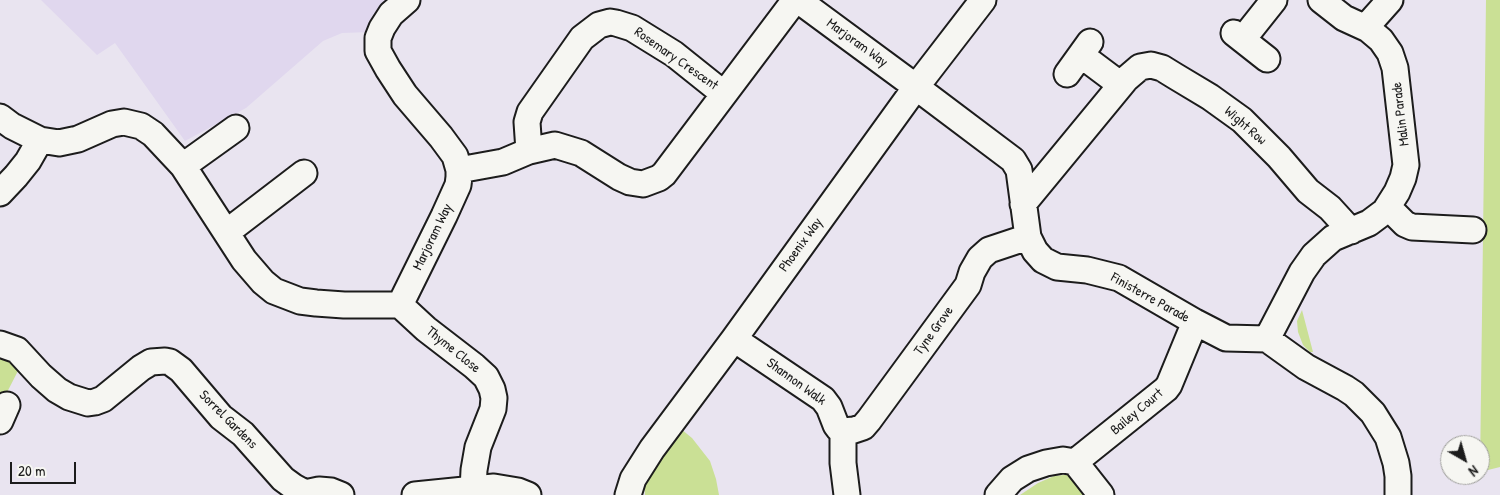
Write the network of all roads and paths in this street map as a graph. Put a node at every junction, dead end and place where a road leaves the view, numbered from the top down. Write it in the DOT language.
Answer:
graph roads {
  1 [pos="407,0"];
  2 [pos="796,0"];
  3 [pos="983,0"];
  4 [pos="1274,0"];
  5 [pos="1321,0"];
  6 [pos="1390,0"];
  7 [pos="1366,27"];
  8 [pos="1079,57"];
  9 [pos="1267,59"];
  10 [pos="1122,85"];
  11 [pos="916,87"];
  12 [pos="724,94"];
  13 [pos="0,117"];
  14 [pos="236,128"];
  15 [pos="40,140"];
  16 [pos="529,151"];
  17 [pos="183,166"];
  18 [pos="459,170"];
  19 [pos="304,173"];
  20 [pos="0,193"];
  21 [pos="1023,204"];
  22 [pos="1388,207"];
  23 [pos="1473,230"];
  24 [pos="1351,231"];
  25 [pos="227,232"];
  26 [pos="1028,236"];
  27 [pos="400,305"];
  28 [pos="1195,322"];
  29 [pos="734,339"];
  30 [pos="1267,339"];
  31 [pos="0,344"];
  32 [pos="843,431"];
  33 [pos="1075,462"];
  34 [pos="473,490"];
  35 [pos="304,494"];
  36 [pos="341,495"];
  37 [pos="415,495"];
  38 [pos="528,495"];
  39 [pos="628,495"];
  40 [pos="846,495"];
  41 [pos="998,495"];
  42 [pos="1102,495"];
  43 [pos="1398,495"];
  1 -- 18 [label="street"];
  2 -- 11 [label="street, Marjoram Way"];
  2 -- 12 [label="street, Rosemary Crescent"];
  3 -- 11 [label="street, Phoenix Way"];
  4 -- 9 [label="street"];
  5 -- 7 [label="street, Malin Parade"];
  6 -- 7 [label="street"];
  7 -- 22 [label="street, Malin Parade"];
  8 -- 10 [label="street"];
  10 -- 21 [label="street, Wight Row"];
  10 -- 24 [label="street, Wight Row"];
  11 -- 21 [label="street, Finisterre Parade"];
  11 -- 29 [label="street, Phoenix Way"];
  12 -- 16 [label="street, Rosemary Crescent"];
  12 -- 16 [label="street, Rosemary Crescent"];
  13 -- 15 [label="street"];
  14 -- 17 [label="street"];
  15 -- 17 [label="street"];
  15 -- 20 [label="street"];
  16 -- 18 [label="street, Rosemary Crescent"];
  17 -- 25 [label="street"];
  18 -- 27 [label="street, Marjoram Way"];
  19 -- 25 [label="street"];
  21 -- 26 [label="street, Finisterre Parade"];
  22 -- 23 [label="street"];
  22 -- 24 [label="street, Malin Parade"];
  24 -- 30 [label="street, Malin Parade"];
  25 -- 27 [label="street"];
  26 -- 28 [label="street, Finisterre Parade"];
  26 -- 32 [label="street, Tyne Grove"];
  27 -- 34 [label="street, Thyme Close"];
  28 -- 30 [label="street, Finisterre Parade"];
  28 -- 33 [label="street, Bailey Court"];
  29 -- 32 [label="street, Shannon Walk"];
  29 -- 39 [label="street, Phoenix Way"];
  30 -- 43 [label="street"];
  31 -- 35 [label="street, Sorrel Gardens"];
  32 -- 40 [label="street"];
  33 -- 41 [label="street"];
  33 -- 42 [label="street"];
  34 -- 37 [label="street"];
  34 -- 38 [label="street"];
  35 -- 36 [label="street"];
}
